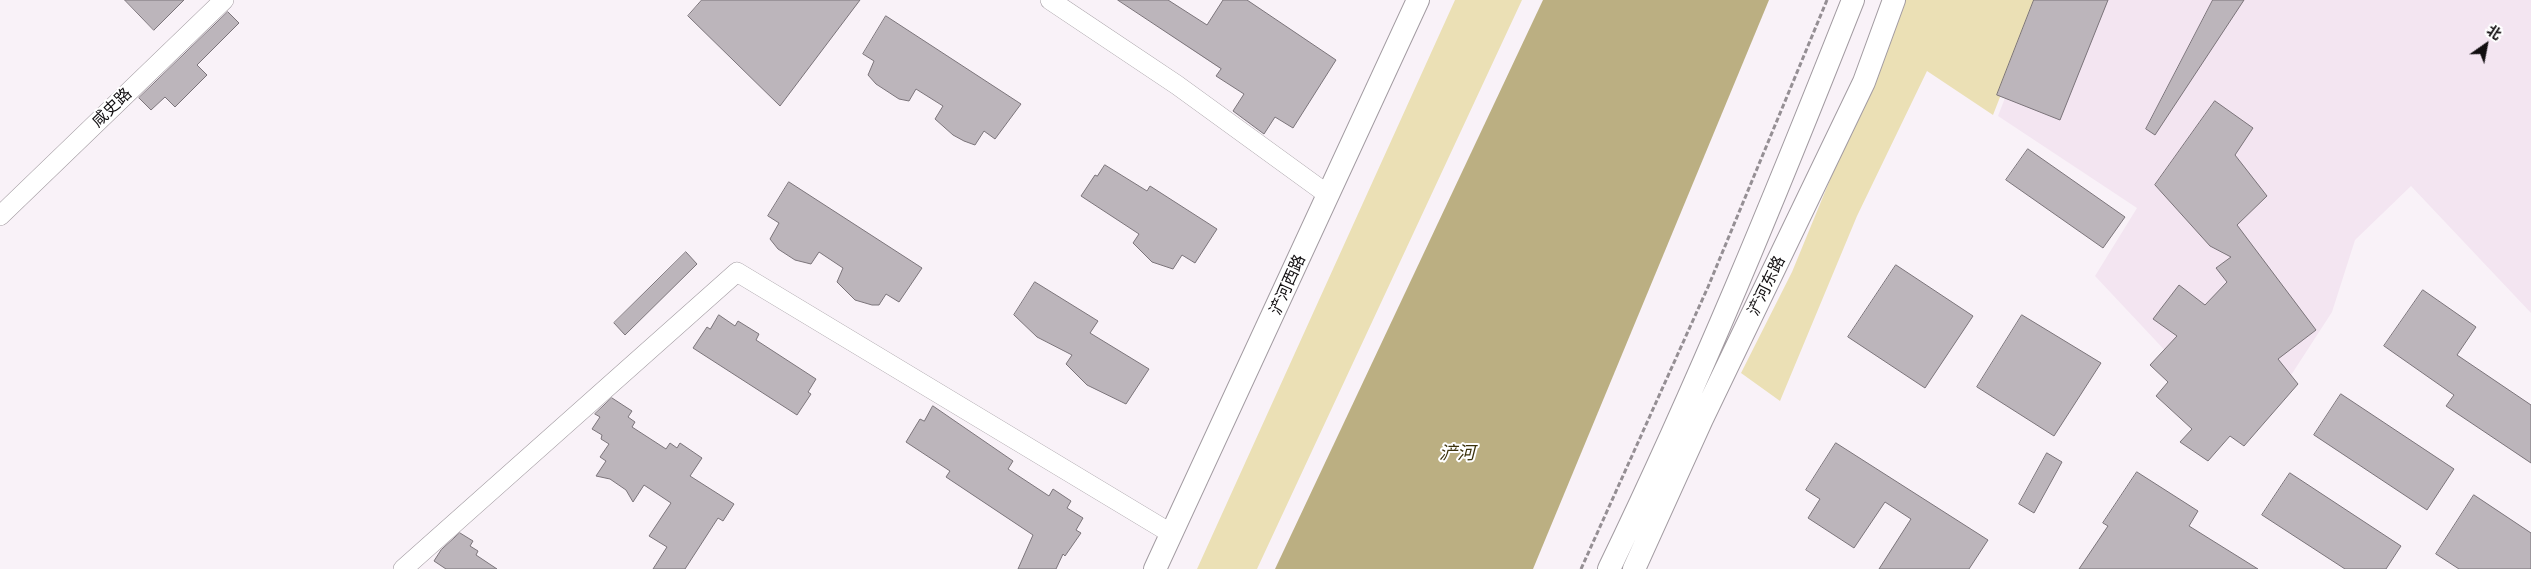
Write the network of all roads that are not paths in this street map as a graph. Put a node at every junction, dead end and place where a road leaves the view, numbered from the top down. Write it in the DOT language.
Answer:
graph roads {
  1 [pos="224,0"];
  2 [pos="1050,0"];
  3 [pos="1418,0"];
  4 [pos="1853,0"];
  5 [pos="1894,0"];
  6 [pos="1328,194"];
  7 [pos="0,216"];
  8 [pos="1172,534"];
  9 [pos="403,569"];
  10 [pos="1155,569"];
  11 [pos="1609,569"];
  12 [pos="1634,569"];
  1 -- 7 [label="street, 咸史路"];
  2 -- 6 [label="street"];
  3 -- 6 [label="street, 浐河西路"];
  4 -- 11 [label="street, 浐河东路"];
  5 -- 12 [label="street, 浐河东路"];
  6 -- 8 [label="street, 浐河西路"];
  8 -- 9 [label="street"];
  8 -- 10 [label="street, 浐河西路"];
}
